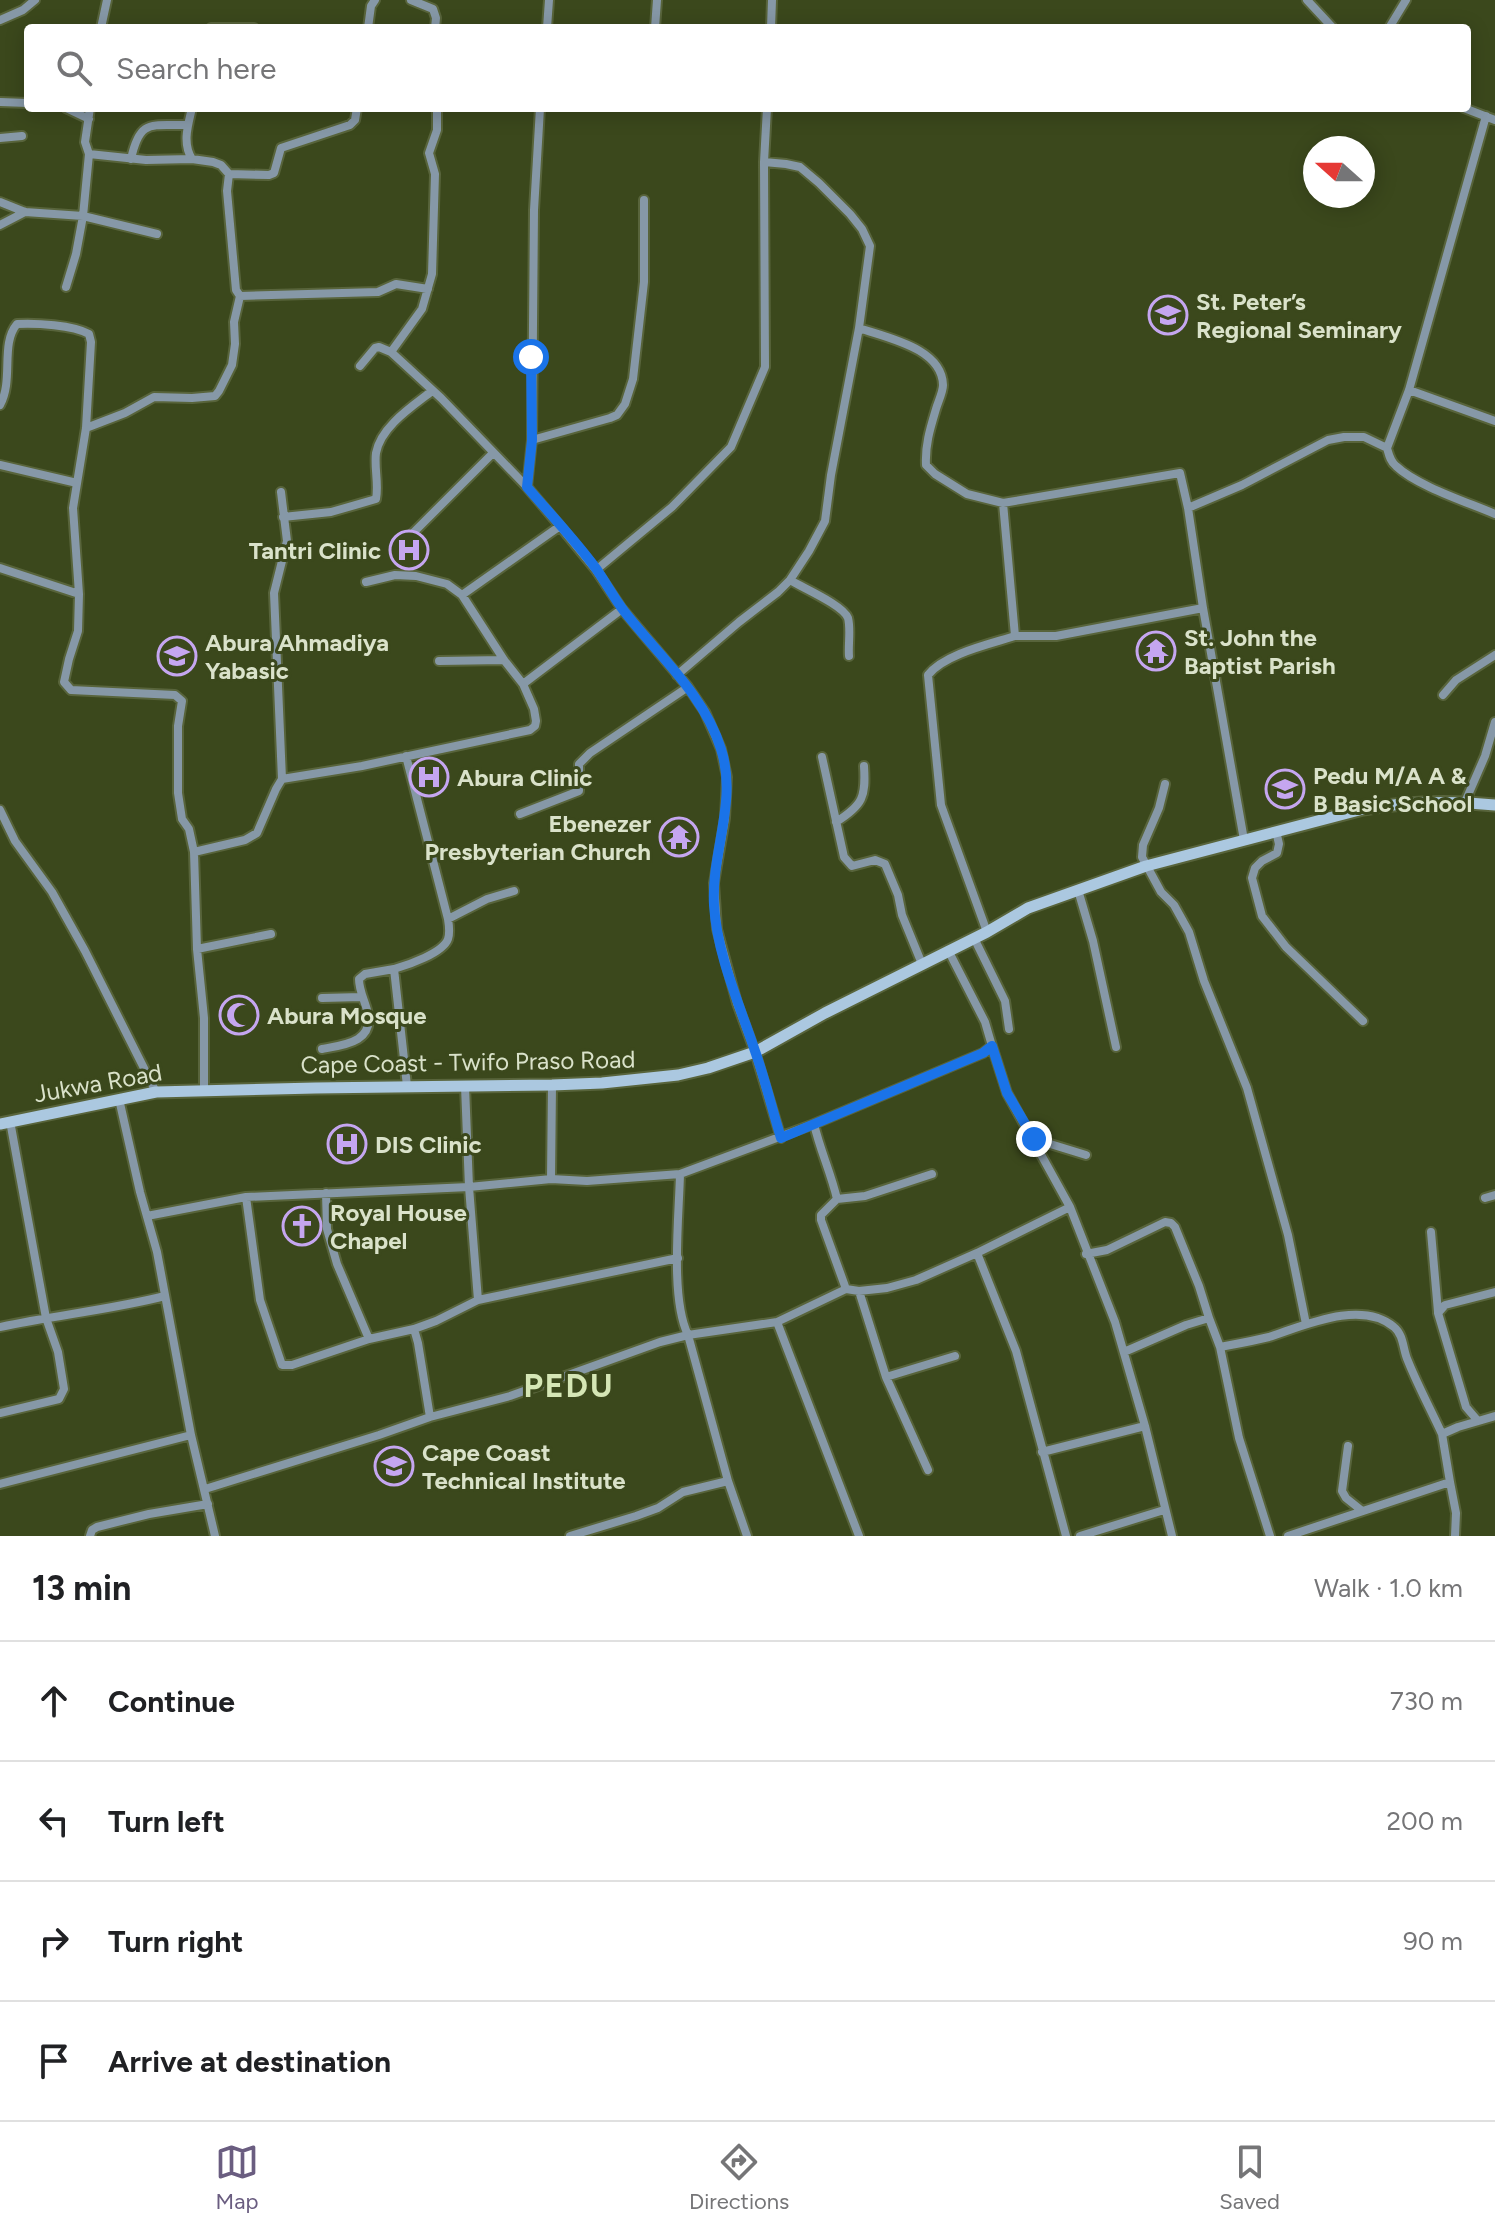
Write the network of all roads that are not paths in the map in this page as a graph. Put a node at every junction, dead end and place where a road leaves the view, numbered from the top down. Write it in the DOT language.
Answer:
graph roads {
  1 [pos="35,0"];
  2 [pos="107,0"];
  3 [pos="375,0"];
  4 [pos="411,0"];
  5 [pos="549,0"];
  6 [pos="657,0"];
  7 [pos="772,0"];
  8 [pos="1307,0"];
  9 [pos="1406,0"];
  10 [pos="0,20"];
  11 [pos="102,24"];
  12 [pos="369,24"];
  13 [pos="435,24"];
  14 [pos="547,24"];
  15 [pos="655,24"];
  16 [pos="771,24"];
  17 [pos="1329,24"];
  18 [pos="1391,24"];
  19 [pos="0,102"];
  20 [pos="24,103"];
  21 [pos="1471,111"];
  22 [pos="74,112"];
  23 [pos="90,112"];
  24 [pos="191,112"];
  25 [pos="356,112"];
  26 [pos="437,112"];
  27 [pos="540,112"];
  28 [pos="767,112"];
  29 [pos="1490,118"];
  30 [pos="89,119"];
  31 [pos="188,125"];
  32 [pos="22,136"];
  33 [pos="0,138"];
  34 [pos="89,154"];
  35 [pos="131,159"];
  36 [pos="192,159"];
  37 [pos="764,162"];
  38 [pos="229,174"];
  39 [pos="644,200"];
  40 [pos="0,202"];
  41 [pos="25,212"];
  42 [pos="83,216"];
  43 [pos="0,225"];
  44 [pos="157,234"];
  45 [pos="66,287"];
  46 [pos="428,289"];
  47 [pos="240,296"];
  48 [pos="859,328"];
  49 [pos="391,352"];
  50 [pos="360,366"];
  51 [pos="1409,390"];
  52 [pos="432,391"];
  53 [pos="0,405"];
  54 [pos="1495,421"];
  55 [pos="86,428"];
  56 [pos="532,440"];
  57 [pos="1387,448"];
  58 [pos="493,453"];
  59 [pos="0,465"];
  60 [pos="77,483"];
  61 [pos="527,487"];
  62 [pos="281,492"];
  63 [pos="1003,503"];
  64 [pos="1188,508"];
  65 [pos="1495,514"];
  66 [pos="283,517"];
  67 [pos="560,526"];
  68 [pos="412,534"];
  69 [pos="0,568"];
  70 [pos="596,570"];
  71 [pos="790,580"];
  72 [pos="366,582"];
  73 [pos="79,594"];
  74 [pos="462,595"];
  75 [pos="1203,608"];
  76 [pos="622,609"];
  77 [pos="1015,636"];
  78 [pos="1495,655"];
  79 [pos="849,656"];
  80 [pos="504,660"];
  81 [pos="439,661"];
  82 [pos="677,675"];
  83 [pos="523,684"];
  84 [pos="688,687"];
  85 [pos="1443,695"];
  86 [pos="1495,722"];
  87 [pos="406,756"];
  88 [pos="822,757"];
  89 [pos="864,766"];
  90 [pos="282,779"];
  91 [pos="1165,784"];
  92 [pos="1465,802"];
  93 [pos="1495,805"];
  94 [pos="0,810"];
  95 [pos="520,814"];
  96 [pos="836,822"];
  97 [pos="1276,831"];
  98 [pos="1244,840"];
  99 [pos="194,852"];
  100 [pos="1146,866"];
  101 [pos="1078,890"];
  102 [pos="514,891"];
  103 [pos="448,919"];
  104 [pos="987,932"];
  105 [pos="271,934"];
  106 [pos="974,938"];
  107 [pos="197,949"];
  108 [pos="948,950"];
  109 [pos="922,964"];
  110 [pos="394,969"];
  111 [pos="362,997"];
  112 [pos="322,998"];
  113 [pos="1363,1021"];
  114 [pos="1009,1029"];
  115 [pos="992,1046"];
  116 [pos="1116,1047"];
  117 [pos="322,1049"];
  118 [pos="755,1052"];
  119 [pos="552,1085"];
  120 [pos="407,1086"];
  121 [pos="465,1086"];
  122 [pos="204,1090"];
  123 [pos="156,1092"];
  124 [pos="119,1099"];
  125 [pos="5,1123"];
  126 [pos="814,1124"];
  127 [pos="781,1138"];
  128 [pos="1034,1139"];
  129 [pos="1086,1155"];
  130 [pos="680,1174"];
  131 [pos="932,1174"];
  132 [pos="551,1179"];
  133 [pos="469,1187"];
  134 [pos="326,1193"];
  135 [pos="1495,1195"];
  136 [pos="246,1197"];
  137 [pos="1485,1198"];
  138 [pos="837,1199"];
  139 [pos="1070,1207"];
  140 [pos="147,1216"];
  141 [pos="1431,1232"];
  142 [pos="977,1253"];
  143 [pos="1086,1254"];
  144 [pos="678,1258"];
  145 [pos="846,1289"];
  146 [pos="859,1291"];
  147 [pos="1495,1292"];
  148 [pos="165,1296"];
  149 [pos="478,1300"];
  150 [pos="1438,1313"];
  151 [pos="46,1318"];
  152 [pos="1209,1318"];
  153 [pos="777,1322"];
  154 [pos="1306,1324"];
  155 [pos="0,1327"];
  156 [pos="414,1329"];
  157 [pos="688,1335"];
  158 [pos="369,1339"];
  159 [pos="1220,1347"];
  160 [pos="1124,1352"];
  161 [pos="955,1356"];
  162 [pos="886,1377"];
  163 [pos="0,1413"];
  164 [pos="1495,1416"];
  165 [pos="430,1417"];
  166 [pos="1478,1421"];
  167 [pos="1145,1426"];
  168 [pos="1442,1434"];
  169 [pos="191,1435"];
  170 [pos="1348,1446"];
  171 [pos="1042,1452"];
  172 [pos="928,1470"];
  173 [pos="728,1481"];
  174 [pos="1450,1482"];
  175 [pos="0,1484"];
  176 [pos="205,1489"];
  177 [pos="208,1504"];
  178 [pos="1164,1510"];
  179 [pos="1361,1510"];
  180 [pos="90,1536"];
  181 [pos="215,1536"];
  182 [pos="570,1536"];
  183 [pos="747,1536"];
  184 [pos="859,1536"];
  185 [pos="1066,1536"];
  186 [pos="1080,1536"];
  187 [pos="1172,1536"];
  188 [pos="1270,1536"];
  189 [pos="1288,1536"];
  190 [pos="1455,1536"];
  1 -- 10 [label="street"];
  2 -- 11 [label="street"];
  3 -- 12 [label="street"];
  4 -- 13 [label="street"];
  5 -- 14 [label="street"];
  6 -- 15 [label="street"];
  7 -- 16 [label="street"];
  8 -- 17 [label="street"];
  9 -- 18 [label="street"];
  19 -- 20 [label="street"];
  21 -- 29 [label="street"];
  22 -- 30 [label="street"];
  23 -- 30 [label="street"];
  24 -- 31 [label="street"];
  25 -- 38 [label="street"];
  26 -- 46 [label="street"];
  27 -- 56 [label="street"];
  28 -- 37 [label="street"];
  29 -- 51 [label="street"];
  30 -- 34 [label="street"];
  31 -- 35 [label="street"];
  31 -- 36 [label="street"];
  32 -- 33 [label="street"];
  34 -- 35 [label="street"];
  34 -- 42 [label="street"];
  35 -- 36 [label="street"];
  36 -- 38 [label="street"];
  37 -- 48 [label="street"];
  37 -- 70 [label="street"];
  38 -- 47 [label="street"];
  39 -- 56 [label="street"];
  40 -- 41 [label="street"];
  41 -- 42 [label="street"];
  41 -- 43 [label="street"];
  42 -- 44 [label="street"];
  42 -- 45 [label="street"];
  46 -- 47 [label="street"];
  46 -- 49 [label="street"];
  47 -- 55 [label="street"];
  48 -- 63 [label="street"];
  48 -- 71 [label="street"];
  49 -- 50 [label="street"];
  49 -- 52 [label="street"];
  51 -- 54 [label="street"];
  51 -- 57 [label="street"];
  52 -- 58 [label="street"];
  52 -- 66 [label="street"];
  53 -- 55 [label="street"];
  55 -- 60 [label="street"];
  56 -- 61 [label="street"];
  57 -- 64 [label="street"];
  57 -- 65 [label="street"];
  58 -- 61 [label="street"];
  58 -- 68 [label="street"];
  59 -- 60 [label="street"];
  60 -- 73 [label="street"];
  61 -- 67 [label="street"];
  62 -- 66 [label="street"];
  63 -- 64 [label="street"];
  63 -- 77 [label="street"];
  64 -- 75 [label="street"];
  66 -- 90 [label="street"];
  67 -- 70 [label="street"];
  67 -- 74 [label="street"];
  69 -- 73 [label="street"];
  70 -- 76 [label="street"];
  71 -- 79 [label="street"];
  71 -- 82 [label="street"];
  72 -- 74 [label="street"];
  73 -- 99 [label="street"];
  74 -- 80 [label="street"];
  75 -- 77 [label="street"];
  75 -- 98 [label="street"];
  76 -- 82 [label="street"];
  76 -- 83 [label="street"];
  77 -- 104 [label="street"];
  78 -- 85 [label="street"];
  80 -- 81 [label="street"];
  80 -- 83 [label="street"];
  82 -- 84 [label="street"];
  83 -- 87 [label="street"];
  84 -- 95 [label="street"];
  84 -- 118 [label="street"];
  86 -- 92 [label="street"];
  87 -- 90 [label="street"];
  87 -- 103 [label="street"];
  88 -- 96 [label="street"];
  89 -- 96 [label="street"];
  90 -- 99 [label="street"];
  91 -- 100 [label="street"];
  92 -- 93 [label="main road, Cape Coast - Twifo Praso Road"];
  92 -- 97 [label="main road, Cape Coast - Twifo Praso Road"];
  94 -- 123 [label="street"];
  96 -- 109 [label="street"];
  97 -- 98 [label="main road, Cape Coast - Twifo Praso Road"];
  97 -- 113 [label="street"];
  98 -- 100 [label="main road, Cape Coast - Twifo Praso Road"];
  99 -- 107 [label="street"];
  100 -- 101 [label="main road, Cape Coast - Twifo Praso Road"];
  100 -- 154 [label="street"];
  101 -- 104 [label="main road, Cape Coast - Twifo Praso Road"];
  101 -- 116 [label="street"];
  102 -- 103 [label="street"];
  103 -- 110 [label="street"];
  104 -- 106 [label="main road, Cape Coast - Twifo Praso Road"];
  105 -- 107 [label="street"];
  106 -- 108 [label="main road, Cape Coast - Twifo Praso Road"];
  106 -- 114 [label="street"];
  107 -- 122 [label="street"];
  108 -- 109 [label="main road, Cape Coast - Twifo Praso Road"];
  108 -- 115 [label="street"];
  109 -- 118 [label="main road, Cape Coast - Twifo Praso Road"];
  110 -- 111 [label="street"];
  110 -- 120 [label="street"];
  111 -- 112 [label="street"];
  111 -- 117 [label="street"];
  115 -- 126 [label="street"];
  115 -- 128 [label="street"];
  118 -- 119 [label="main road, Cape Coast - Twifo Praso Road"];
  118 -- 127 [label="street"];
  119 -- 121 [label="main road, Cape Coast - Twifo Praso Road"];
  119 -- 132 [label="street"];
  120 -- 121 [label="main road, Cape Coast - Twifo Praso Road"];
  120 -- 122 [label="main road, Cape Coast - Twifo Praso Road"];
  121 -- 133 [label="street"];
  122 -- 123 [label="main road, Jukwa Road"];
  123 -- 124 [label="main road, Jukwa Road"];
  124 -- 125 [label="main road, Jukwa Road"];
  124 -- 140 [label="street"];
  125 -- 151 [label="street"];
  126 -- 127 [label="street"];
  126 -- 138 [label="street"];
  127 -- 130 [label="street"];
  128 -- 129 [label="street"];
  128 -- 139 [label="street"];
  130 -- 132 [label="street"];
  130 -- 144 [label="street"];
  131 -- 138 [label="street"];
  132 -- 133 [label="street"];
  133 -- 134 [label="street"];
  133 -- 149 [label="street"];
  134 -- 136 [label="street"];
  134 -- 158 [label="street"];
  135 -- 137 [label="street"];
  136 -- 140 [label="street"];
  136 -- 158 [label="street"];
  138 -- 145 [label="street"];
  139 -- 142 [label="street"];
  139 -- 143 [label="street"];
  140 -- 148 [label="street"];
  141 -- 150 [label="street"];
  142 -- 146 [label="street"];
  142 -- 171 [label="street"];
  143 -- 152 [label="street"];
  143 -- 160 [label="street"];
  144 -- 149 [label="street"];
  144 -- 157 [label="street"];
  145 -- 146 [label="street"];
  145 -- 153 [label="street"];
  146 -- 162 [label="street"];
  147 -- 150 [label="street"];
  148 -- 151 [label="street"];
  148 -- 169 [label="street"];
  149 -- 156 [label="street"];
  150 -- 166 [label="street"];
  151 -- 155 [label="street"];
  151 -- 163 [label="street"];
  152 -- 159 [label="street"];
  152 -- 160 [label="street"];
  153 -- 157 [label="street"];
  153 -- 184 [label="street"];
  154 -- 159 [label="street"];
  154 -- 168 [label="street"];
  156 -- 158 [label="street"];
  156 -- 165 [label="street"];
  157 -- 165 [label="street"];
  157 -- 173 [label="street"];
  159 -- 188 [label="street"];
  160 -- 167 [label="street"];
  161 -- 162 [label="street"];
  162 -- 172 [label="street"];
  164 -- 166 [label="street"];
  165 -- 176 [label="street"];
  166 -- 168 [label="street"];
  167 -- 171 [label="street"];
  167 -- 178 [label="street"];
  168 -- 174 [label="street"];
  169 -- 175 [label="street"];
  169 -- 176 [label="street"];
  170 -- 179 [label="street"];
  171 -- 185 [label="street"];
  173 -- 182 [label="street"];
  173 -- 183 [label="street"];
  174 -- 179 [label="street"];
  174 -- 190 [label="street"];
  176 -- 177 [label="street"];
  177 -- 180 [label="street"];
  177 -- 181 [label="street"];
  178 -- 186 [label="street"];
  178 -- 187 [label="street"];
  179 -- 189 [label="street"];
}
